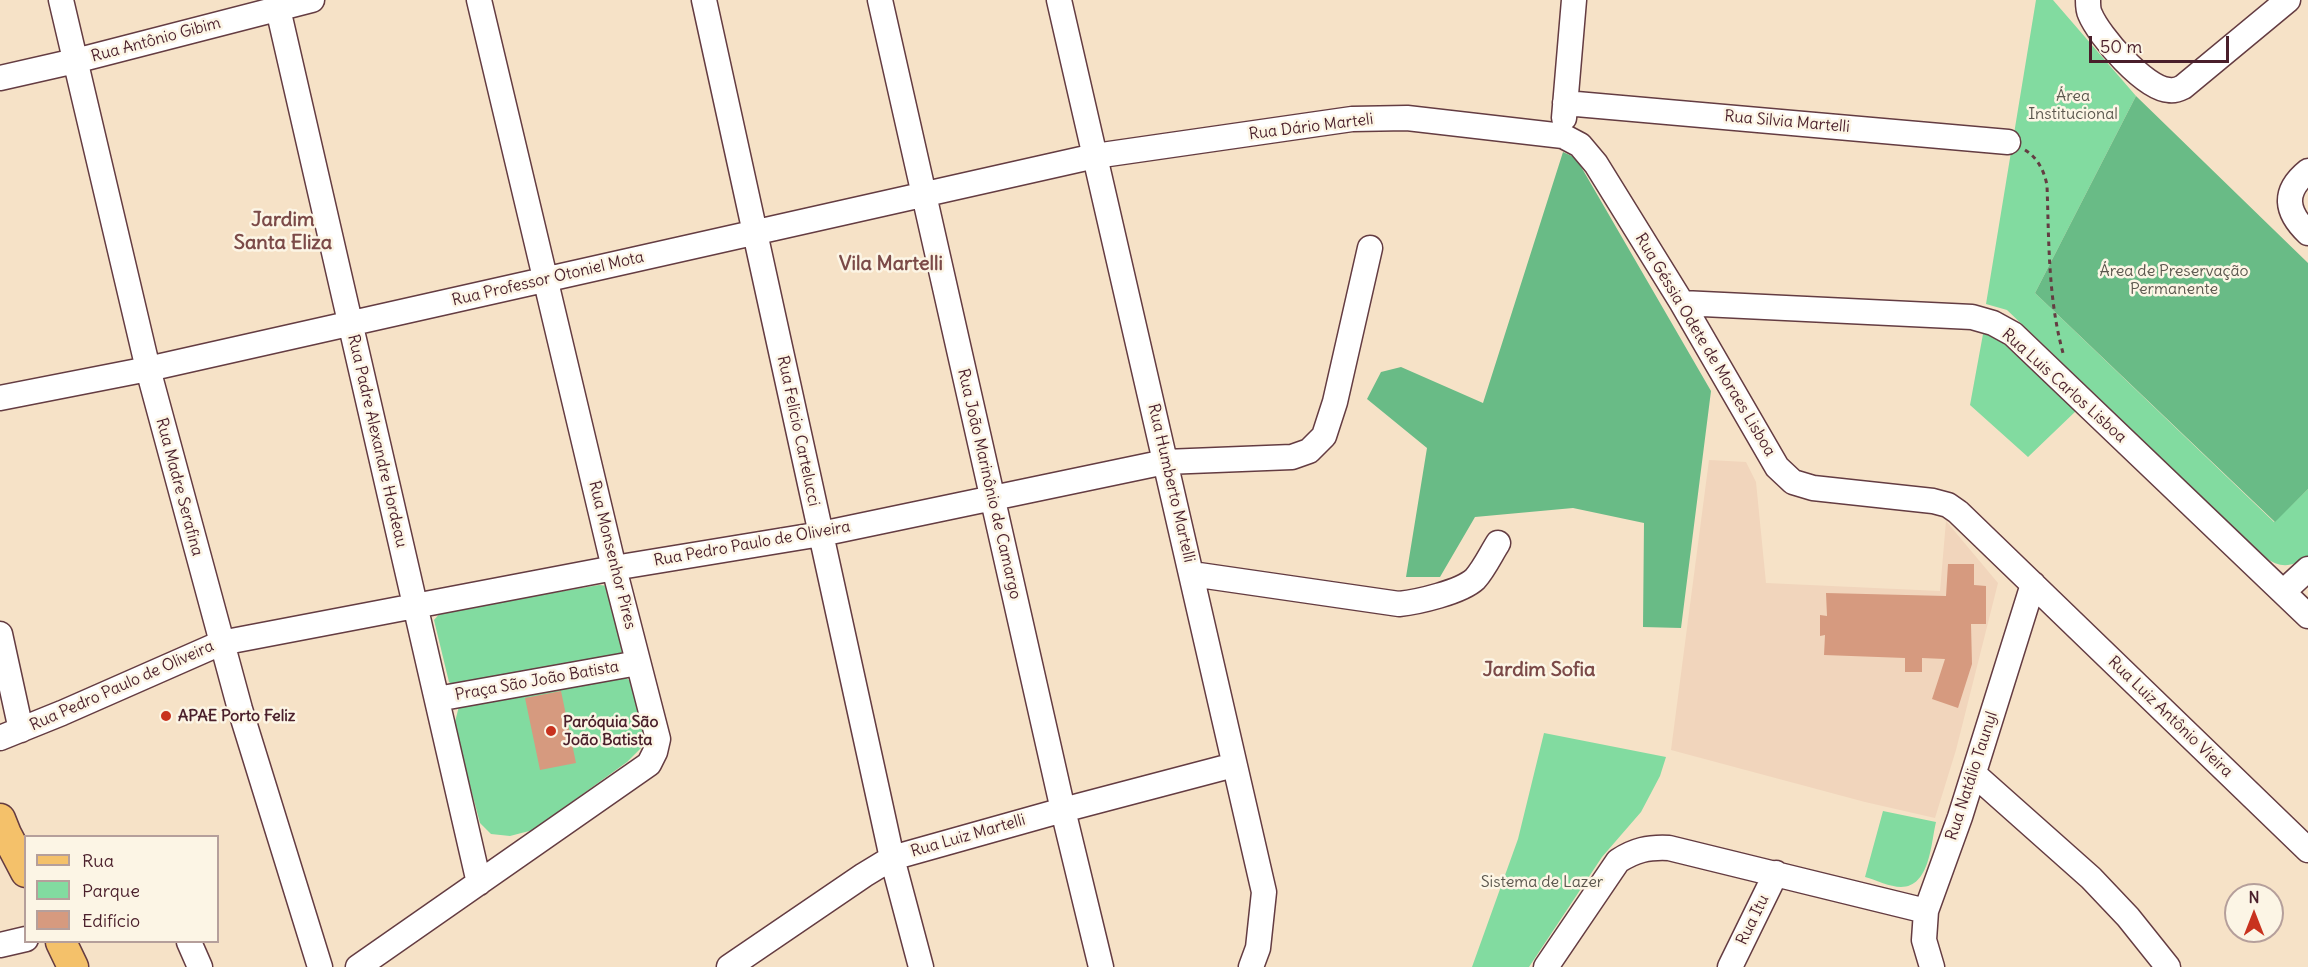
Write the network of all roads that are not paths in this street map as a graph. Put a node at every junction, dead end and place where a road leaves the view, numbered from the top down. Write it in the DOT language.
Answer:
graph roads {
  1 [pos="61,0"];
  2 [pos="312,0"];
  3 [pos="479,0"];
  4 [pos="704,0"];
  5 [pos="880,0"];
  6 [pos="1059,0"];
  7 [pos="1574,0"];
  8 [pos="2088,0"];
  9 [pos="2288,0"];
  10 [pos="277,4"];
  11 [pos="75,61"];
  12 [pos="0,78"];
  13 [pos="1565,103"];
  14 [pos="1563,135"];
  15 [pos="2008,142"];
  16 [pos="1095,156"];
  17 [pos="2308,171"];
  18 [pos="924,195"];
  19 [pos="755,232"];
  20 [pos="2308,233"];
  21 [pos="1370,248"];
  22 [pos="546,279"];
  23 [pos="1682,303"];
  24 [pos="351,323"];
  25 [pos="148,369"];
  26 [pos="0,398"];
  27 [pos="1165,462"];
  28 [pos="993,498"];
  29 [pos="821,534"];
  30 [pos="1498,543"];
  31 [pos="614,568"];
  32 [pos="2308,569"];
  33 [pos="1192,574"];
  34 [pos="2033,584"];
  35 [pos="2283,592"];
  36 [pos="414,605"];
  37 [pos="2308,616"];
  38 [pos="0,634"];
  39 [pos="221,643"];
  40 [pos="638,663"];
  41 [pos="437,699"];
  42 [pos="10,734"];
  43 [pos="1234,765"];
  44 [pos="1974,774"];
  45 [pos="1063,810"];
  46 [pos="0,819"];
  47 [pos="2308,850"];
  48 [pos="892,858"];
  49 [pos="24,868"];
  50 [pos="1776,873"];
  51 [pos="479,883"];
  52 [pos="1926,911"];
  53 [pos="24,939"];
  54 [pos="61,943"];
  55 [pos="189,943"];
  56 [pos="0,945"];
  57 [pos="73,967"];
  58 [pos="200,967"];
  59 [pos="320,967"];
  60 [pos="358,967"];
  61 [pos="729,967"];
  62 [pos="921,967"];
  63 [pos="1101,967"];
  64 [pos="1251,967"];
  65 [pos="1546,967"];
  66 [pos="1730,967"];
  67 [pos="1932,967"];
  68 [pos="2168,967"];
  1 -- 11 [label="street, Rua Madre Serafina"];
  2 -- 10 [label="street, Rua Antônio Gibim"];
  3 -- 22 [label="street, Rua Monsenhor Pires"];
  4 -- 19 [label="street, Rua Felicio Cartelucci"];
  5 -- 18 [label="street, Rua João Marinônio de Camargo"];
  6 -- 16 [label="street, Rua Humberto Martelli"];
  7 -- 13 [label="street"];
  8 -- 9 [label="street"];
  10 -- 11 [label="street, Rua Antônio Gibim"];
  10 -- 24 [label="street, Rua Padre Alexandre Hordeau"];
  11 -- 12 [label="street, Rua Antônio Gibim"];
  11 -- 25 [label="street, Rua Madre Serafina"];
  13 -- 14 [label="street"];
  13 -- 15 [label="street, Rua Silvia Martelli"];
  14 -- 16 [label="street, Rua Dário Marteli"];
  14 -- 23 [label="street, Rua Géssia Odete de Moraes Lisboa"];
  16 -- 18 [label="street, Rua Professor Otoniel Mota"];
  16 -- 27 [label="street, Rua Humberto Martelli"];
  17 -- 20 [label="street"];
  18 -- 19 [label="street, Rua Professor Otoniel Mota"];
  18 -- 28 [label="street, Rua João Marinônio de Camargo"];
  19 -- 22 [label="street, Rua Professor Otoniel Mota"];
  19 -- 29 [label="street, Rua Felicio Cartelucci"];
  21 -- 27 [label="street, Rua Pedro Paulo de Oliveira"];
  22 -- 24 [label="street, Rua Professor Otoniel Mota"];
  22 -- 31 [label="street, Rua Monsenhor Pires"];
  23 -- 34 [label="street, Rua Géssia Odete de Moraes Lisboa"];
  23 -- 35 [label="street, Rua Luis Carlos Lisboa"];
  24 -- 25 [label="street, Rua Professor Otoniel Mota"];
  24 -- 36 [label="street, Rua Padre Alexandre Hordeau"];
  25 -- 26 [label="street, Rua Professor Otoniel Mota"];
  25 -- 39 [label="street, Rua Madre Serafina"];
  27 -- 28 [label="street, Rua Pedro Paulo de Oliveira"];
  27 -- 33 [label="street, Rua Humberto Martelli"];
  28 -- 29 [label="street, Rua Pedro Paulo de Oliveira"];
  28 -- 45 [label="street, Rua João Marinônio de Camargo"];
  29 -- 31 [label="street, Rua Pedro Paulo de Oliveira"];
  29 -- 48 [label="street, Rua Felicio Cartelucci"];
  30 -- 33 [label="street"];
  31 -- 36 [label="street, Rua Pedro Paulo de Oliveira"];
  31 -- 40 [label="street, Rua Monsenhor Pires"];
  32 -- 35 [label="street"];
  33 -- 43 [label="street, Rua Humberto Martelli"];
  34 -- 44 [label="street, Rua Natálio Taunyl"];
  34 -- 47 [label="street, Rua Luiz Antônio Vieira"];
  35 -- 37 [label="street, Rua Luis Carlos Lisboa"];
  36 -- 39 [label="street, Rua Pedro Paulo de Oliveira"];
  36 -- 41 [label="street, Rua Padre Alexandre Hordeau"];
  38 -- 42 [label="street"];
  39 -- 42 [label="street, Rua Pedro Paulo de Oliveira"];
  39 -- 59 [label="street, Rua Madre Serafina"];
  40 -- 41 [label="street, Praça São João Batista"];
  40 -- 51 [label="street, Rua Monsenhor Pires"];
  41 -- 51 [label="street, Rua Padre Alexandre Hordeau"];
  43 -- 45 [label="street, Rua Luiz Martelli"];
  43 -- 64 [label="street, Rua Humberto Martelli"];
  44 -- 52 [label="street, Rua Natálio Taunyl"];
  44 -- 68 [label="street"];
  45 -- 48 [label="street, Rua Luiz Martelli"];
  45 -- 63 [label="street, Rua João Marinônio de Camargo"];
  46 -- 49 [label="main road"];
  48 -- 61 [label="street, Rua Luiz Martelli"];
  48 -- 62 [label="street, Rua Felicio Cartelucci"];
  50 -- 52 [label="street"];
  50 -- 65 [label="street"];
  50 -- 66 [label="street, Rua Itu"];
  51 -- 60 [label="street, Rua Monsenhor Pires"];
  52 -- 67 [label="street, Rua Natálio Taunyl"];
  53 -- 56 [label="street"];
  54 -- 57 [label="main road"];
  55 -- 58 [label="street"];
}
